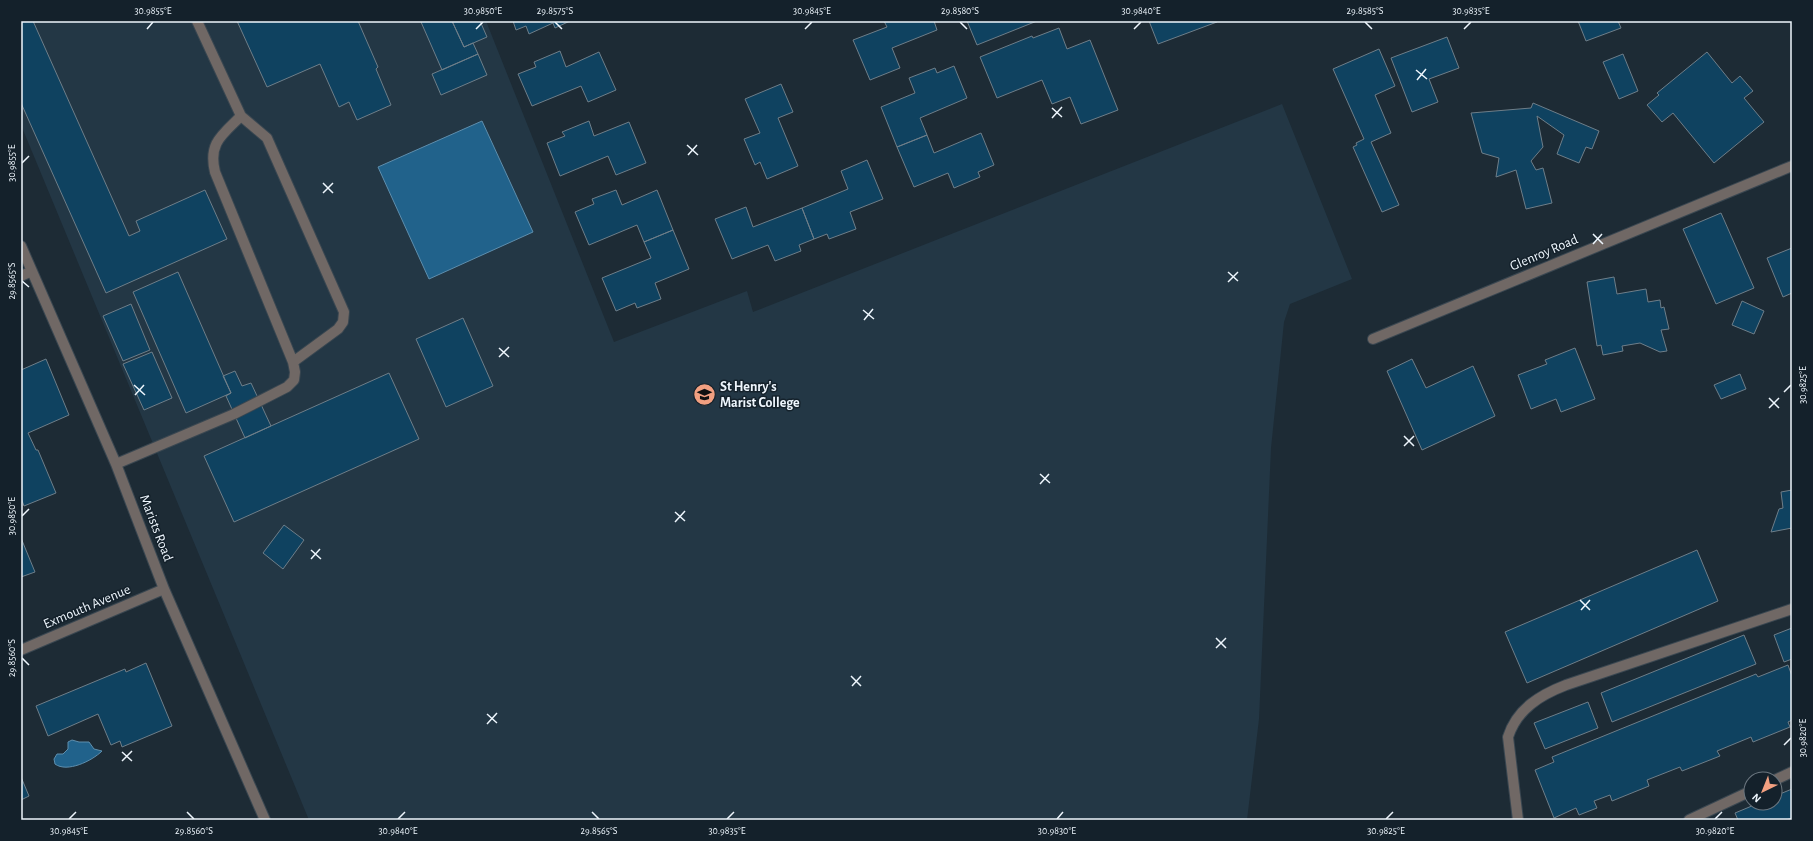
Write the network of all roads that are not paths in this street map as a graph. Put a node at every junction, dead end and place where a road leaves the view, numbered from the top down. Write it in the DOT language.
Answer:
graph roads {
  1 [pos="197,21"];
  2 [pos="241,116"];
  3 [pos="1792,166"];
  4 [pos="21,246"];
  5 [pos="32,271"];
  6 [pos="21,276"];
  7 [pos="1373,340"];
  8 [pos="293,362"];
  9 [pos="116,464"];
  10 [pos="164,589"];
  11 [pos="1792,609"];
  12 [pos="21,650"];
  13 [pos="1743,795"];
  14 [pos="265,820"];
  15 [pos="1518,820"];
  16 [pos="1689,820"];
  1 -- 2 [label="street"];
  2 -- 8 [label="street"];
  2 -- 8 [label="street"];
  3 -- 7 [label="street, Glenroy Road"];
  4 -- 5 [label="street, Marists Road"];
  5 -- 6 [label="street"];
  5 -- 9 [label="street, Marists Road"];
  8 -- 9 [label="street"];
  9 -- 10 [label="street, Marists Road"];
  10 -- 12 [label="street, Exmouth Avenue"];
  10 -- 14 [label="street, Marists Road"];
  11 -- 15 [label="street"];
  13 -- 16 [label="street"];
}
